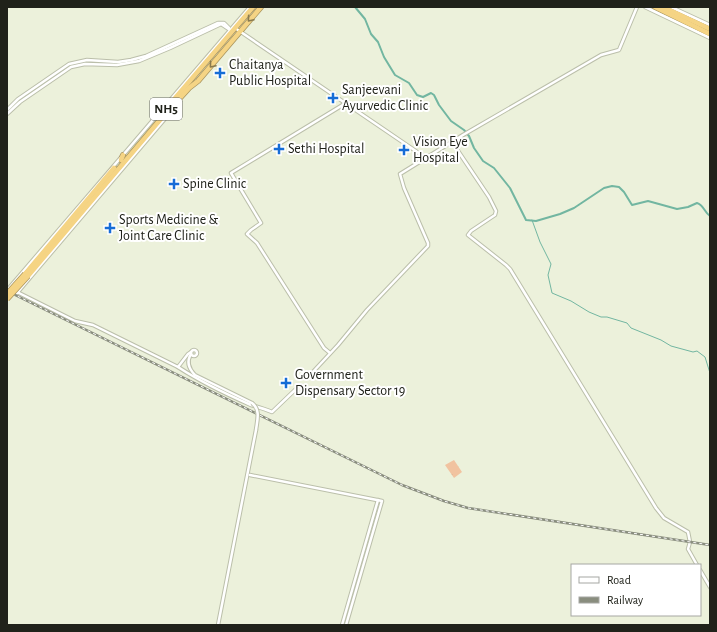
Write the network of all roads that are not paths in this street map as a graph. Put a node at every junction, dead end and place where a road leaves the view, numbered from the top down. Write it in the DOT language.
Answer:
graph roads {
  1 [pos="250,7"];
  2 [pos="254,7"];
  3 [pos="261,7"];
  4 [pos="637,7"];
  5 [pos="645,7"];
  6 [pos="655,7"];
  7 [pos="664,7"];
  8 [pos="671,7"];
  9 [pos="674,12"];
  10 [pos="681,12"];
  11 [pos="665,14"];
  12 [pos="710,25"];
  13 [pos="710,29"];
  14 [pos="232,30"];
  15 [pos="238,34"];
  16 [pos="710,34"];
  17 [pos="710,38"];
  18 [pos="50,78"];
  19 [pos="189,88"];
  20 [pos="346,103"];
  21 [pos="7,110"];
  22 [pos="7,114"];
  23 [pos="452,142"];
  24 [pos="123,155"];
  25 [pos="426,158"];
  26 [pos="121,160"];
  27 [pos="112,176"];
  28 [pos="111,182"];
  29 [pos="100,187"];
  30 [pos="17,293"];
  31 [pos="7,294"];
  32 [pos="7,299"];
  33 [pos="330,353"];
  34 [pos="178,367"];
  35 [pos="311,374"];
  36 [pos="296,388"];
  37 [pos="250,475"];
  38 [pos="378,500"];
  39 [pos="696,564"];
  40 [pos="701,572"];
  41 [pos="710,587"];
  42 [pos="218,625"];
  43 [pos="342,625"];
  44 [pos="346,625"];
  1 -- 14 [label="street"];
  2 -- 14 [label="highway, NH5"];
  3 -- 15 [label="highway, NH5, one-way"];
  4 -- 23 [label="street"];
  5 -- 11 [label="street"];
  6 -- 11 [label="highway"];
  7 -- 9 [label="highway"];
  8 -- 10 [label="street"];
  9 -- 10 [label="highway"];
  9 -- 13 [label="highway"];
  10 -- 12 [label="street"];
  11 -- 16 [label="highway"];
  11 -- 17 [label="street"];
  14 -- 15 [label="street"];
  14 -- 15 [label="street"];
  14 -- 18 [label="street"];
  14 -- 24 [label="street"];
  14 -- 26 [label="highway, NH5"];
  15 -- 19 [label="highway, NH5, one-way"];
  15 -- 20 [label="street"];
  18 -- 21 [label="street"];
  18 -- 22 [label="street"];
  19 -- 27 [label="highway, NH5"];
  19 -- 28 [label="street"];
  20 -- 25 [label="street"];
  20 -- 33 [label="street"];
  23 -- 25 [label="street"];
  23 -- 39 [label="street"];
  24 -- 26 [label="highway"];
  24 -- 30 [label="street"];
  25 -- 33 [label="street"];
  26 -- 29 [label="highway, NH5"];
  27 -- 28 [label="highway"];
  27 -- 29 [label="highway, NH5"];
  28 -- 30 [label="street"];
  29 -- 31 [label="highway, NH5, bridge"];
  29 -- 32 [label="highway, NH5, bridge"];
  30 -- 34 [label="street"];
  33 -- 35 [label="street"];
  34 -- 36 [label="street"];
  34 -- 42 [label="street, bridge"];
  37 -- 38 [label="street"];
  38 -- 43 [label="street"];
  38 -- 44 [label="street"];
  40 -- 41 [label="street"];
}
